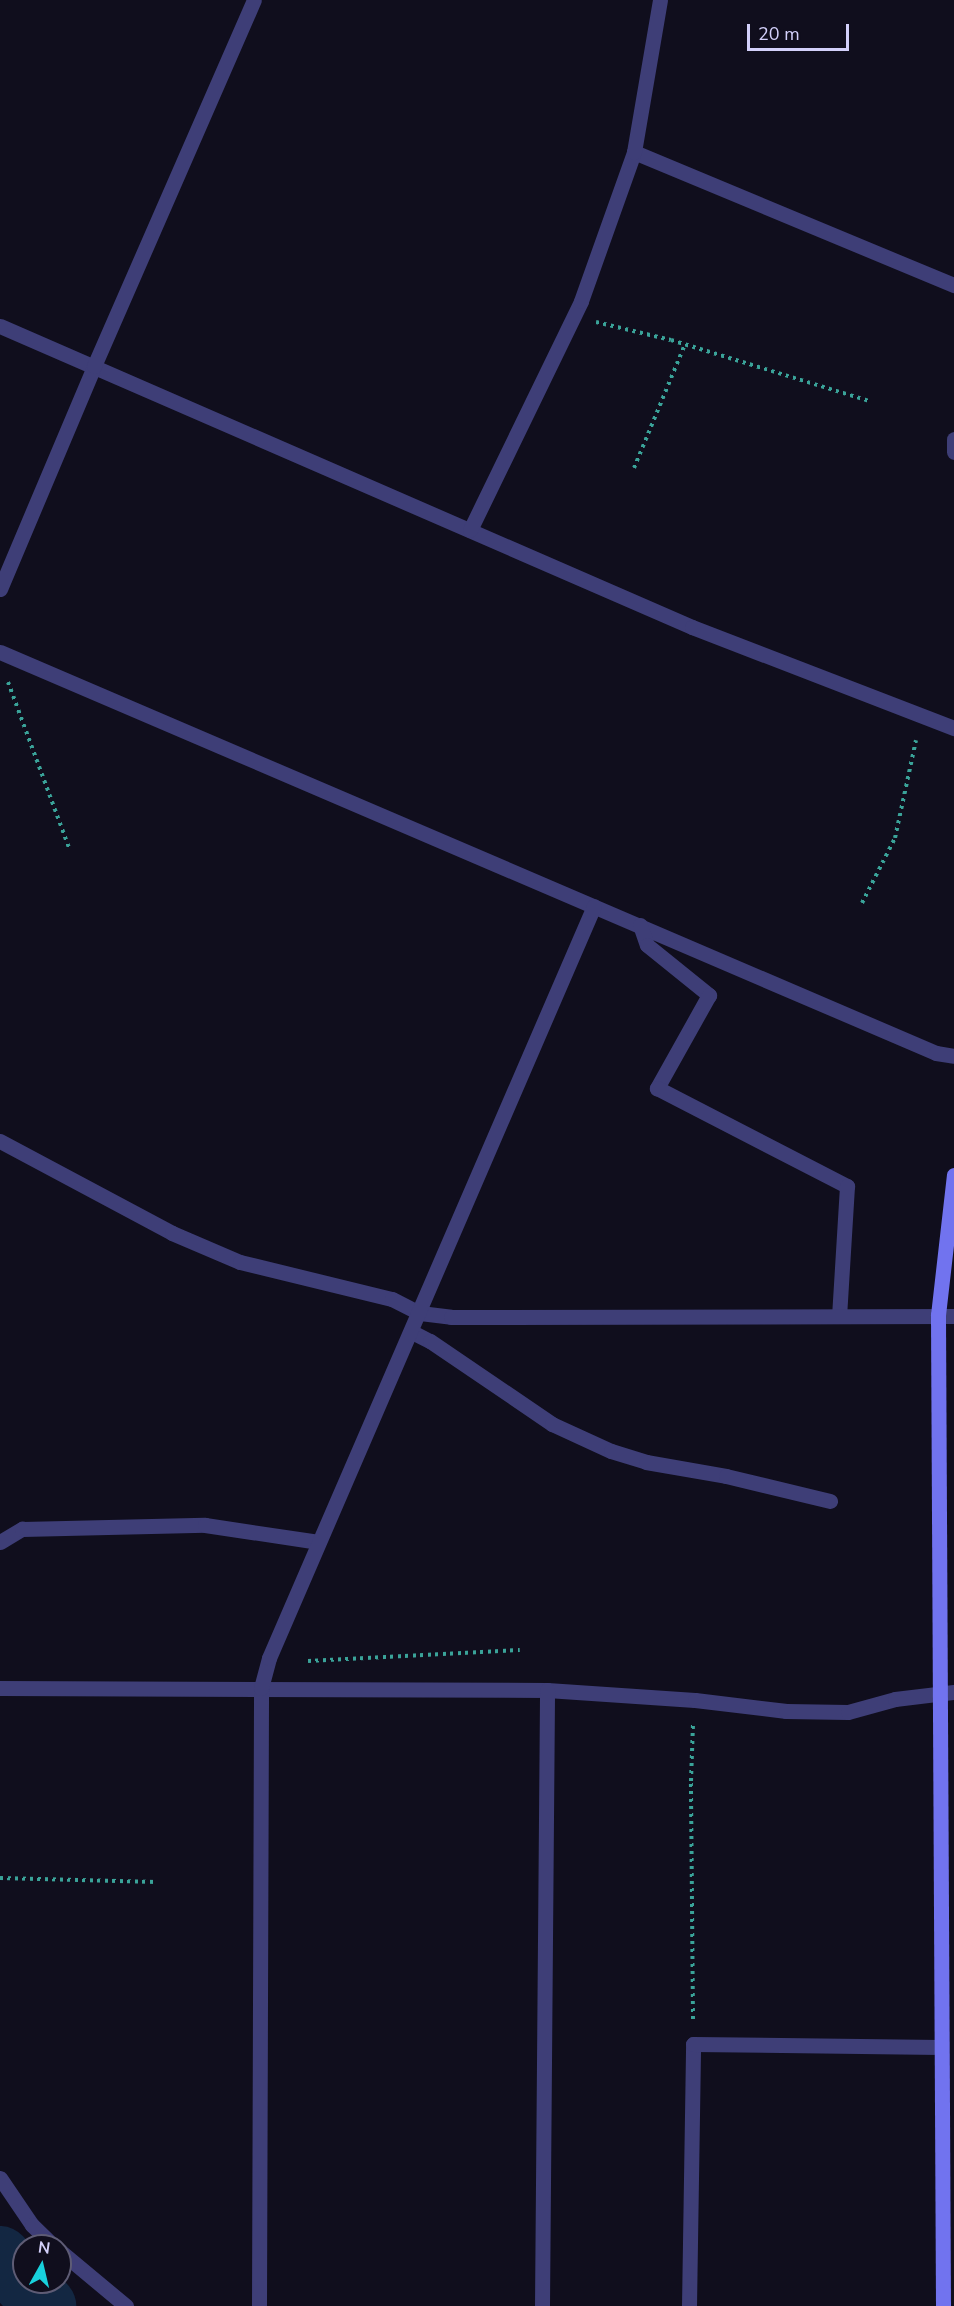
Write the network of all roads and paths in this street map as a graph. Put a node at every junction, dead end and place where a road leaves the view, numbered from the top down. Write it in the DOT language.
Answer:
graph roads {
  1 [pos="254,0"];
  2 [pos="660,0"];
  3 [pos="634,152"];
  4 [pos="954,285"];
  5 [pos="574,314"];
  6 [pos="0,326"];
  7 [pos="685,344"];
  8 [pos="94,366"];
  9 [pos="869,401"];
  10 [pos="954,439"];
  11 [pos="954,452"];
  12 [pos="634,468"];
  13 [pos="470,530"];
  14 [pos="0,589"];
  15 [pos="5,654"];
  16 [pos="922,715"];
  17 [pos="954,728"];
  18 [pos="69,848"];
  19 [pos="862,903"];
  20 [pos="594,906"];
  21 [pos="640,925"];
  22 [pos="954,1056"];
  23 [pos="0,1141"];
  24 [pos="954,1175"];
  25 [pos="420,1313"];
  26 [pos="839,1316"];
  27 [pos="938,1316"];
  28 [pos="954,1316"];
  29 [pos="412,1332"];
  30 [pos="830,1501"];
  31 [pos="0,1542"];
  32 [pos="319,1542"];
  33 [pos="520,1650"];
  34 [pos="269,1658"];
  35 [pos="0,1688"];
  36 [pos="261,1688"];
  37 [pos="547,1690"];
  38 [pos="948,1693"];
  39 [pos="695,1700"];
  40 [pos="0,1878"];
  41 [pos="157,1882"];
  42 [pos="693,2044"];
  43 [pos="940,2047"];
  44 [pos="0,2178"];
  45 [pos="41,2234"];
  46 [pos="72,2262"];
  47 [pos="126,2306"];
  48 [pos="259,2306"];
  49 [pos="542,2306"];
  50 [pos="688,2306"];
  51 [pos="943,2306"];
  1 -- 8 [label="street"];
  2 -- 3 [label="street"];
  3 -- 4 [label="street"];
  3 -- 5 [label="street"];
  5 -- 7 [label="path"];
  5 -- 13 [label="street"];
  6 -- 8 [label="street"];
  7 -- 9 [label="path"];
  7 -- 12 [label="path"];
  8 -- 13 [label="street"];
  8 -- 14 [label="street"];
  10 -- 11 [label="street"];
  13 -- 16 [label="street"];
  15 -- 18 [label="path"];
  15 -- 20 [label="street"];
  16 -- 17 [label="street"];
  16 -- 19 [label="path"];
  20 -- 21 [label="street"];
  20 -- 25 [label="street"];
  21 -- 22 [label="street"];
  21 -- 26 [label="street"];
  23 -- 25 [label="street"];
  24 -- 27 [label="street"];
  25 -- 26 [label="street"];
  25 -- 29 [label="street"];
  26 -- 27 [label="street"];
  27 -- 28 [label="street"];
  27 -- 38 [label="street"];
  29 -- 30 [label="street"];
  29 -- 32 [label="street"];
  31 -- 32 [label="street"];
  32 -- 34 [label="street"];
  33 -- 34 [label="path"];
  34 -- 36 [label="street"];
  35 -- 36 [label="street"];
  36 -- 37 [label="street"];
  36 -- 48 [label="street"];
  37 -- 39 [label="street"];
  37 -- 49 [label="street"];
  38 -- 39 [label="street"];
  38 -- 43 [label="street"];
  39 -- 42 [label="path"];
  40 -- 41 [label="path"];
  42 -- 43 [label="street"];
  42 -- 50 [label="street"];
  43 -- 51 [label="street"];
  44 -- 45 [label="street"];
  46 -- 47 [label="street"];
}
